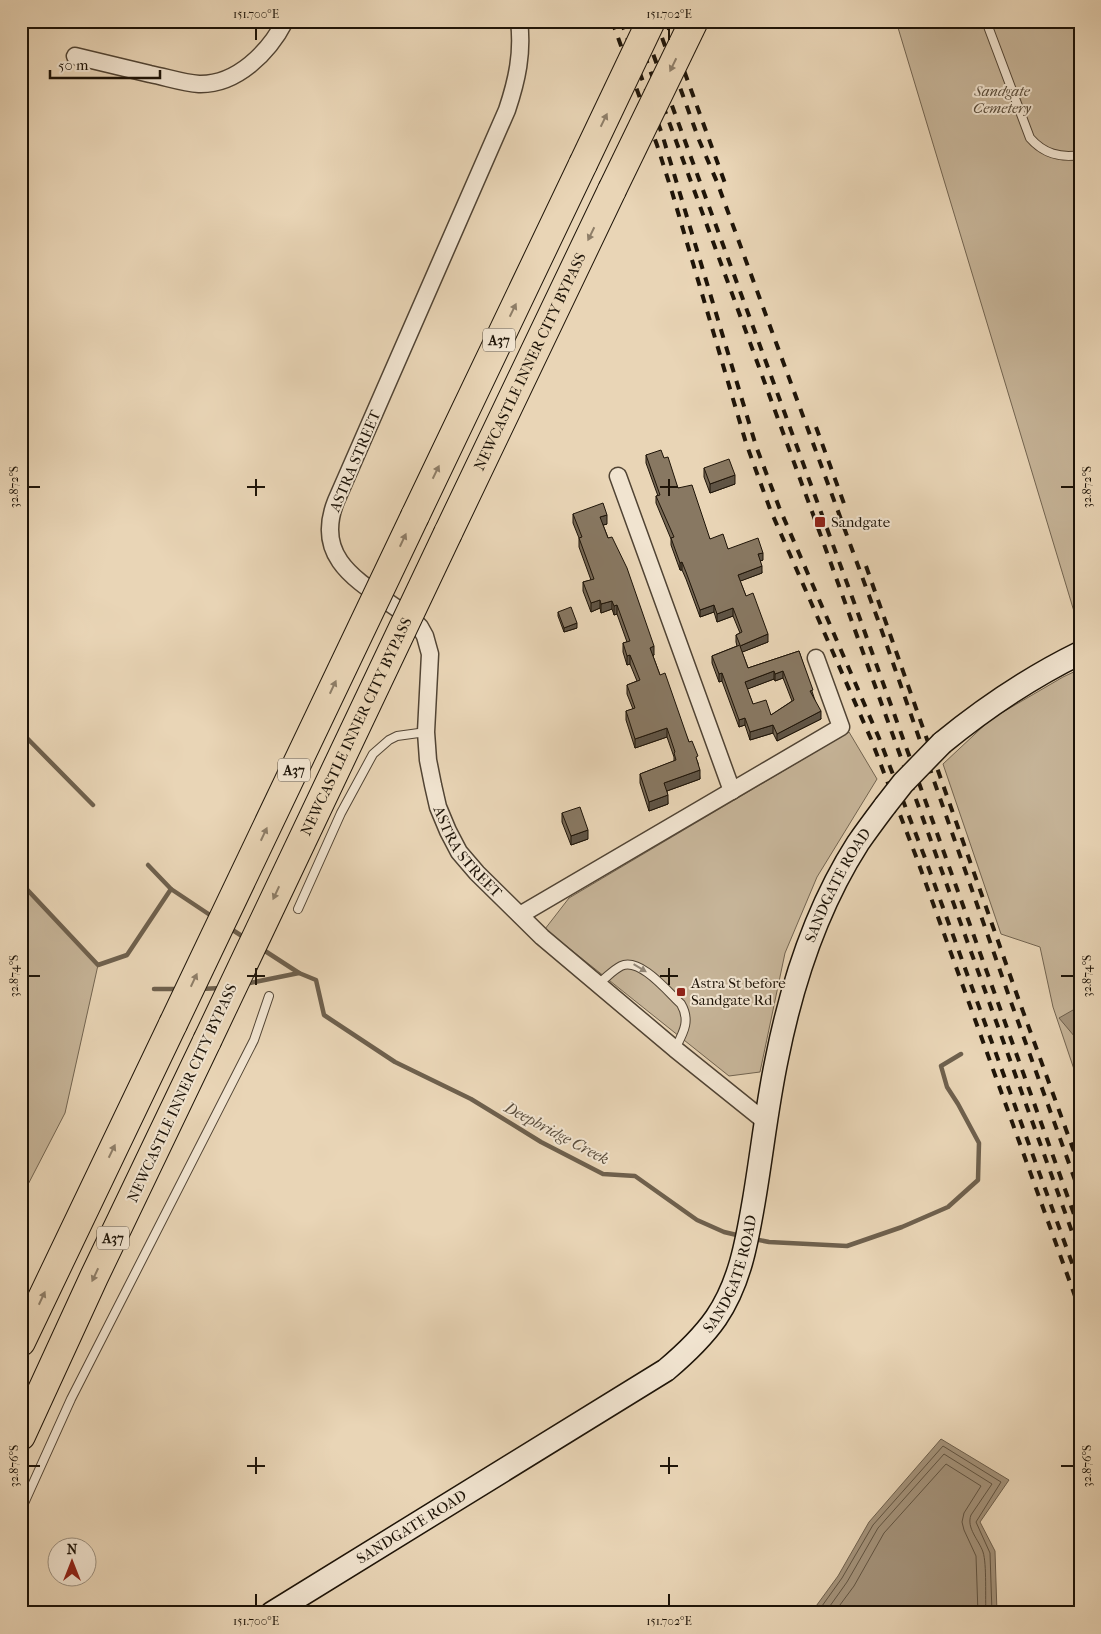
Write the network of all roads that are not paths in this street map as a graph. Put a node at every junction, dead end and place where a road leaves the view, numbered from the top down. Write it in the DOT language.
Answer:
graph roads {
  1 [pos="285,21"];
  2 [pos="519,21"];
  3 [pos="652,21"];
  4 [pos="694,21"];
  5 [pos="986,21"];
  6 [pos="75,56"];
  7 [pos="1080,155"];
  8 [pos="618,476"];
  9 [pos="1080,653"];
  10 [pos="816,658"];
  11 [pos="426,732"];
  12 [pos="732,791"];
  13 [pos="298,910"];
  14 [pos="520,915"];
  15 [pos="599,983"];
  16 [pos="269,996"];
  17 [pos="675,1049"];
  18 [pos="766,1122"];
  19 [pos="21,1342"];
  20 [pos="21,1436"];
  21 [pos="21,1510"];
  22 [pos="272,1613"];
  1 -- 6 [label="street"];
  2 -- 11 [label="street, ASTRA STREET"];
  19 -- 3 [label="highway, A37, one-way, bridge"];
  4 -- 20 [label="highway, NEWCASTLE INNER CITY BYPASS / A37, one-way, bridge"];
  5 -- 7 [label="lane"];
  8 -- 12 [label="street"];
  9 -- 18 [label="main road, SANDGATE ROAD, bridge"];
  10 -- 12 [label="street"];
  11 -- 13 [label="lane"];
  11 -- 14 [label="street, ASTRA STREET"];
  12 -- 14 [label="street"];
  14 -- 15 [label="street, ASTRA STREET"];
  15 -- 17 [label="street, ASTRA STREET"];
  15 -- 17 [label="lane, one-way"];
  16 -- 21 [label="lane"];
  17 -- 18 [label="street, ASTRA STREET"];
  18 -- 22 [label="main road, SANDGATE ROAD"];
}
